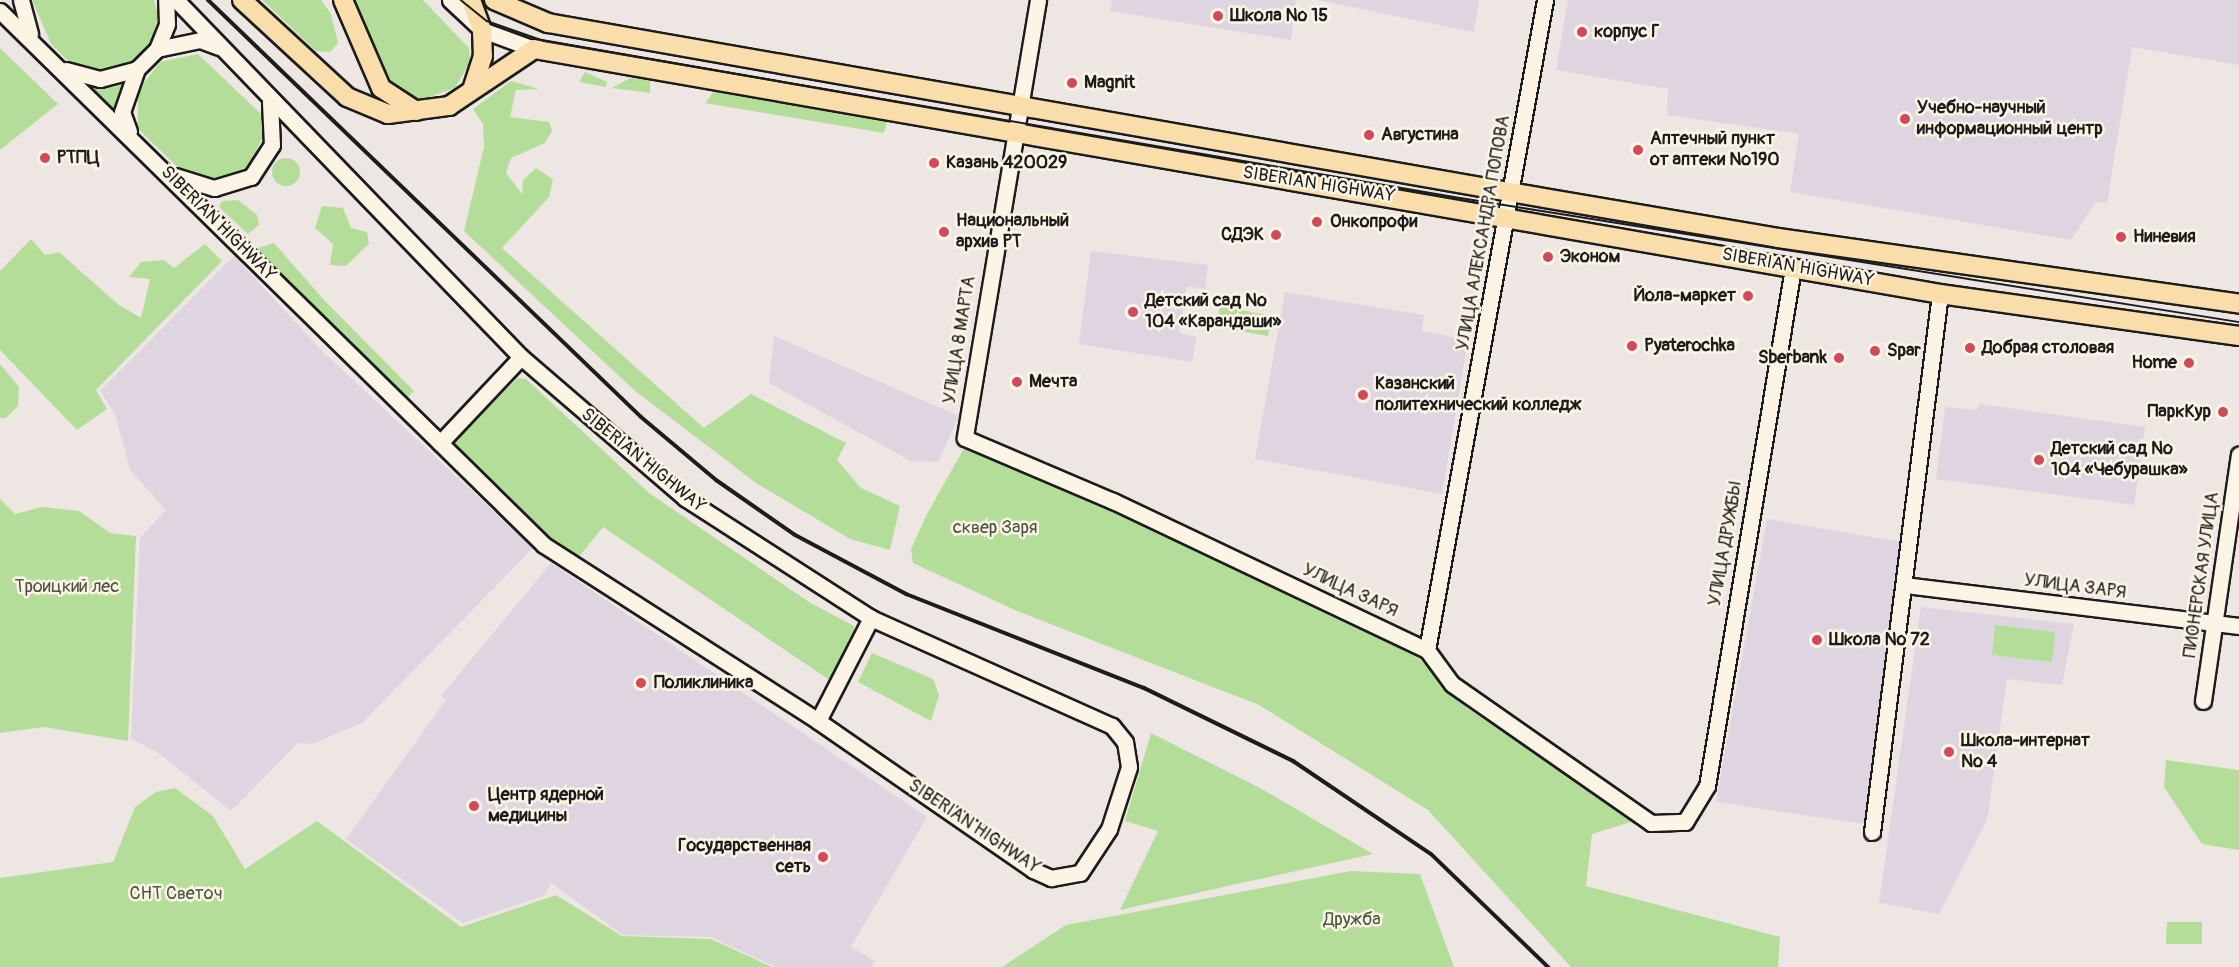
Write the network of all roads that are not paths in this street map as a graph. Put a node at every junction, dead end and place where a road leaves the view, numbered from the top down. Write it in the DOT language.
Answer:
graph roads {
  1 [pos="21,0"];
  2 [pos="166,0"];
  3 [pos="176,0"];
  4 [pos="242,0"];
  5 [pos="343,0"];
  6 [pos="450,0"];
  7 [pos="471,0"];
  8 [pos="494,0"];
  9 [pos="1038,0"];
  10 [pos="1545,0"];
  11 [pos="0,11"];
  12 [pos="482,30"];
  13 [pos="37,44"];
  14 [pos="221,48"];
  15 [pos="157,49"];
  16 [pos="534,50"];
  17 [pos="63,69"];
  18 [pos="137,69"];
  19 [pos="473,87"];
  20 [pos="270,102"];
  21 [pos="1020,104"];
  22 [pos="424,113"];
  23 [pos="1015,134"];
  24 [pos="131,136"];
  25 [pos="167,172"];
  26 [pos="1512,192"];
  27 [pos="1508,216"];
  28 [pos="1793,268"];
  29 [pos="1940,294"];
  30 [pos="2239,304"];
  31 [pos="2239,336"];
  32 [pos="521,357"];
  33 [pos="964,438"];
  34 [pos="440,443"];
  35 [pos="2239,454"];
  36 [pos="1905,585"];
  37 [pos="871,618"];
  38 [pos="2215,624"];
  39 [pos="2239,626"];
  40 [pos="1427,650"];
  41 [pos="2203,701"];
  42 [pos="818,721"];
  43 [pos="1685,822"];
  44 [pos="1872,832"];
  1 -- 13 [label="street"];
  2 -- 15 [label="street, SIBERIAN HIGHWAY"];
  3 -- 14 [label="street, SIBERIAN HIGHWAY"];
  4 -- 22 [label="main road"];
  5 -- 22 [label="main road"];
  6 -- 12 [label="street, SIBERIAN HIGHWAY"];
  7 -- 12 [label="main road"];
  8 -- 21 [label="main road, SIBERIAN HIGHWAY"];
  9 -- 21 [label="street, УЛИЦА 8 МАРТА"];
  10 -- 26 [label="street, УЛИЦА АЛЕКСАНДРА ПОПОВА"];
  11 -- 13 [label="street, SIBERIAN HIGHWAY"];
  12 -- 16 [label="street, SIBERIAN HIGHWAY"];
  12 -- 19 [label="main road"];
  13 -- 17 [label="street, SIBERIAN HIGHWAY"];
  14 -- 15 [label="street"];
  14 -- 20 [label="street, SIBERIAN HIGHWAY"];
  15 -- 18 [label="street, SIBERIAN HIGHWAY"];
  16 -- 19 [label="main road"];
  16 -- 23 [label="main road, SIBERIAN HIGHWAY"];
  17 -- 18 [label="street, SIBERIAN HIGHWAY"];
  17 -- 24 [label="street, SIBERIAN HIGHWAY"];
  18 -- 24 [label="street, SIBERIAN HIGHWAY"];
  19 -- 22 [label="main road"];
  20 -- 25 [label="street"];
  20 -- 32 [label="street, SIBERIAN HIGHWAY"];
  21 -- 23 [label="street, УЛИЦА 8 МАРТА"];
  21 -- 26 [label="main road, SIBERIAN HIGHWAY"];
  23 -- 27 [label="main road, SIBERIAN HIGHWAY"];
  23 -- 33 [label="street, УЛИЦА 8 МАРТА"];
  24 -- 25 [label="street, SIBERIAN HIGHWAY"];
  25 -- 34 [label="street, SIBERIAN HIGHWAY"];
  26 -- 27 [label="street, УЛИЦА АЛЕКСАНДРА ПОПОВА"];
  26 -- 30 [label="main road, SIBERIAN HIGHWAY"];
  27 -- 28 [label="main road, SIBERIAN HIGHWAY"];
  27 -- 40 [label="street, УЛИЦА АЛЕКСАНДРА ПОПОВА"];
  28 -- 29 [label="main road, SIBERIAN HIGHWAY"];
  28 -- 43 [label="street, УЛИЦА ДРУЖБЫ"];
  29 -- 31 [label="main road, SIBERIAN HIGHWAY"];
  29 -- 36 [label="street"];
  32 -- 34 [label="street"];
  32 -- 37 [label="street, SIBERIAN HIGHWAY"];
  33 -- 40 [label="street, УЛИЦА ЗАРЯ"];
  34 -- 42 [label="street, SIBERIAN HIGHWAY"];
  35 -- 38 [label="street, ПИОНЕРСКАЯ УЛИЦА"];
  36 -- 38 [label="street, УЛИЦА ЗАРЯ"];
  36 -- 44 [label="street"];
  37 -- 42 [label="street"];
  37 -- 42 [label="street, SIBERIAN HIGHWAY"];
  38 -- 39 [label="street, УЛИЦА ЗАРЯ"];
  38 -- 41 [label="street, ПИОНЕРСКАЯ УЛИЦА"];
  40 -- 43 [label="street, УЛИЦА ЗАРЯ"];
}
